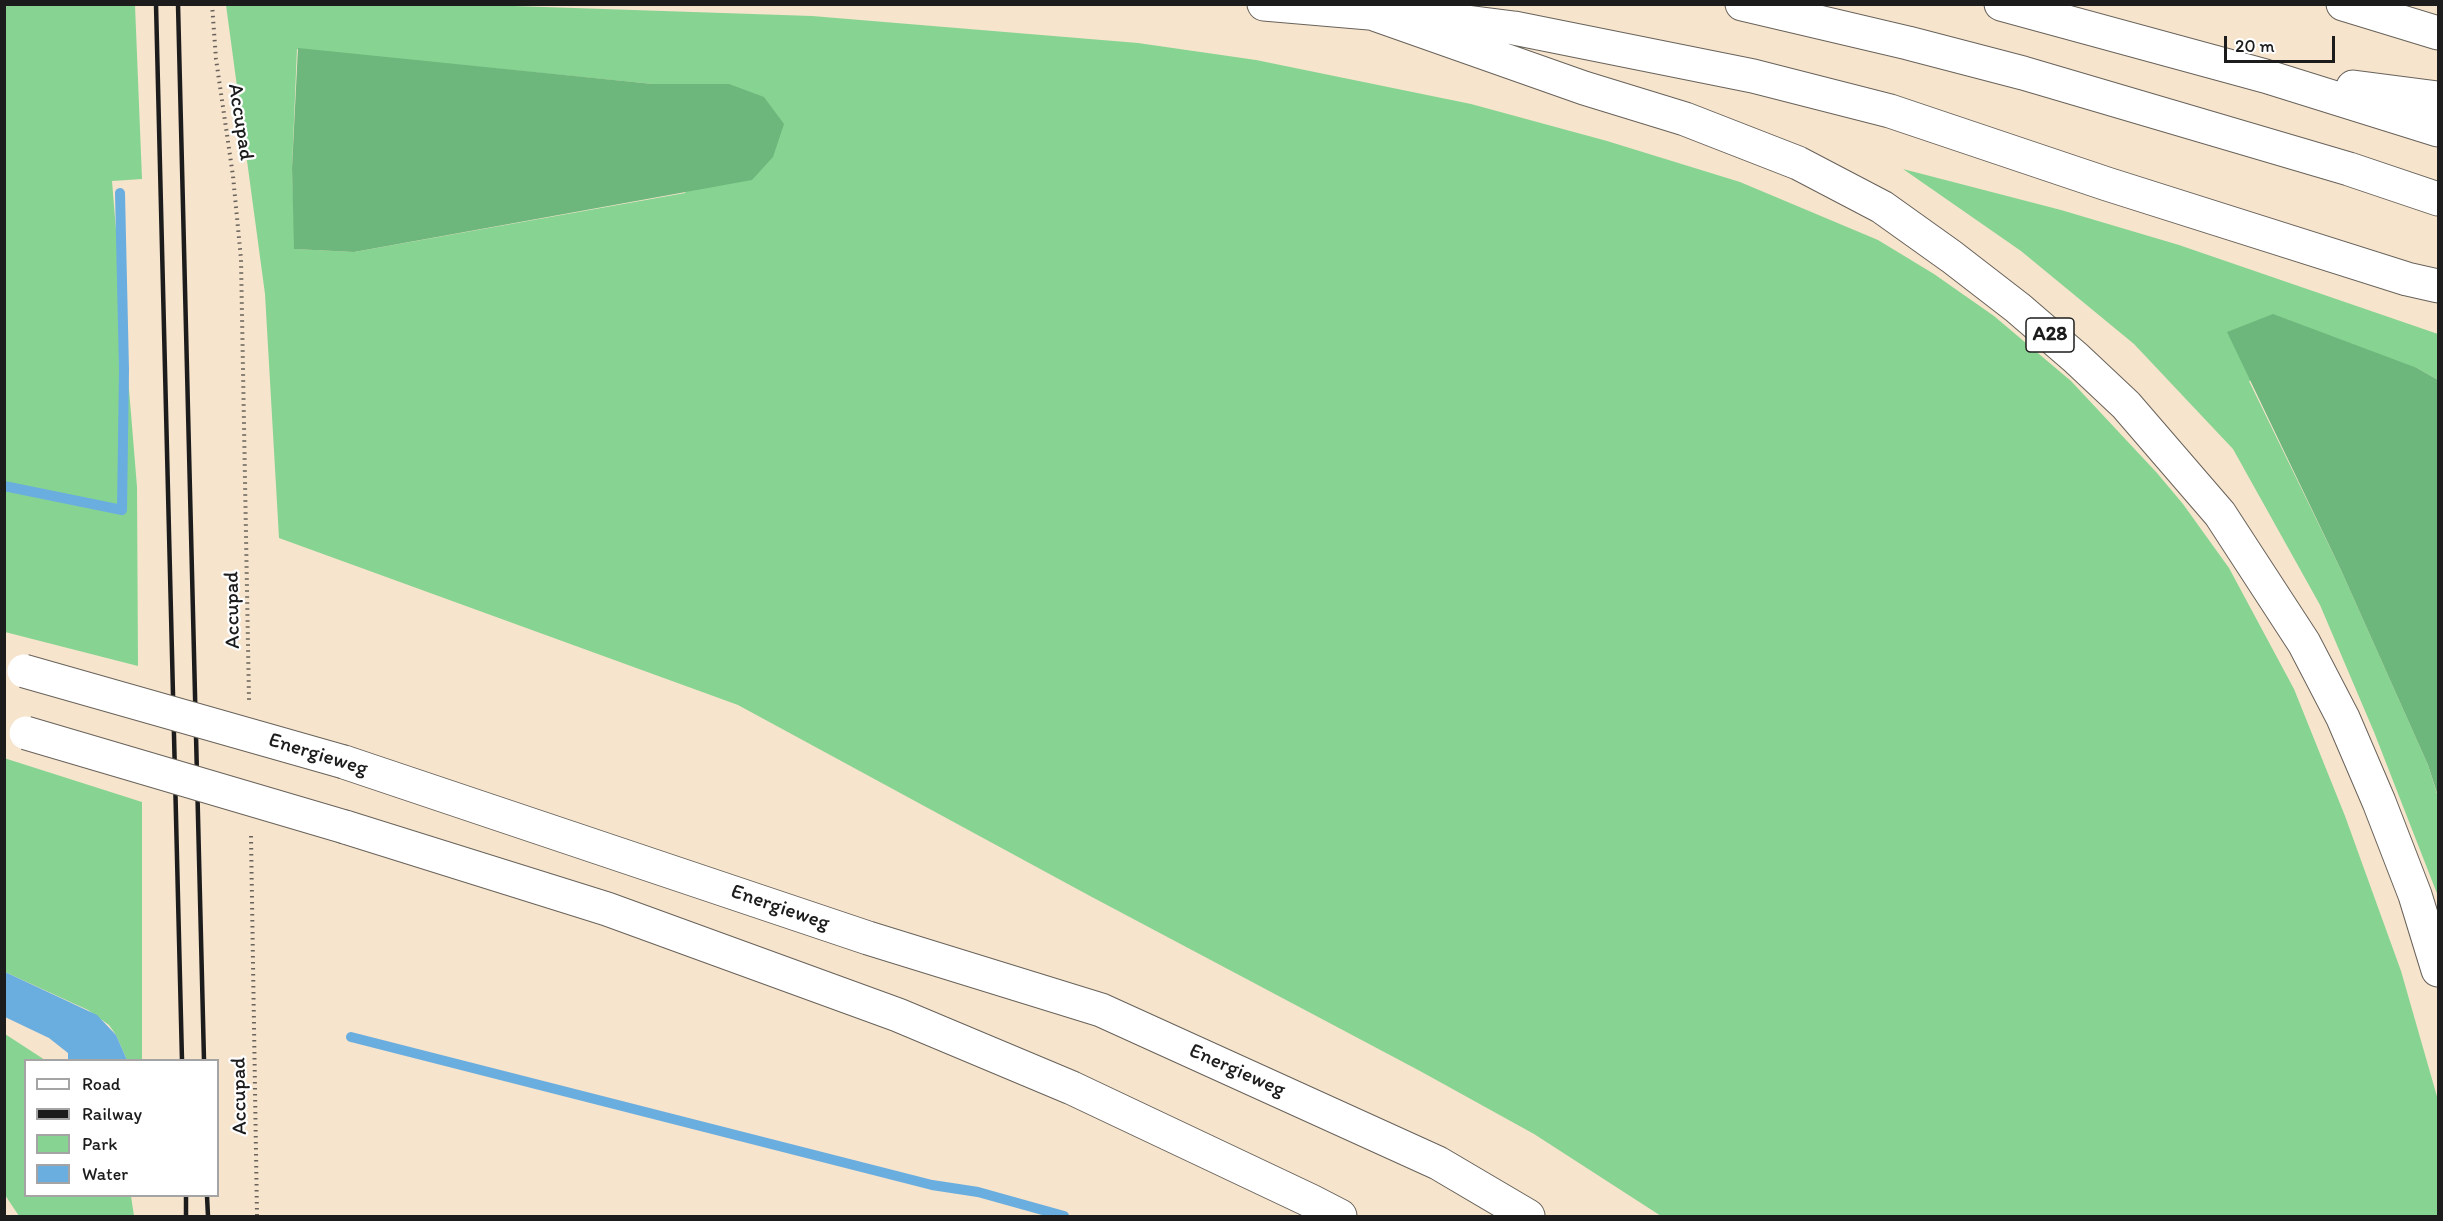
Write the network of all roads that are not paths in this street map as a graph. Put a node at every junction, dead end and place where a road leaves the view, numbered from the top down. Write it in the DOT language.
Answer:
graph roads {
  1 [pos="1264,4"];
  2 [pos="1742,4"];
  3 [pos="2001,4"];
  4 [pos="2343,4"];
  5 [pos="1374,14"];
  6 [pos="2439,33"];
  7 [pos="2265,76"];
  8 [pos="2439,98"];
  9 [pos="2439,130"];
  10 [pos="2439,199"];
  11 [pos="2439,286"];
  12 [pos="14,668"];
  13 [pos="15,730"];
  14 [pos="2439,970"];
  15 [pos="1340,1216"];
  16 [pos="1528,1216"];
  1 -- 5 [label="main road, A28"];
  2 -- 10 [label="main road"];
  3 -- 7 [label="main road"];
  4 -- 6 [label="main road"];
  5 -- 11 [label="main road, A28"];
  5 -- 14 [label="main road, A28"];
  7 -- 8 [label="main road"];
  7 -- 9 [label="main road"];
  12 -- 16 [label="main road, Energieweg, bridge"];
  13 -- 15 [label="main road, bridge"];
}
